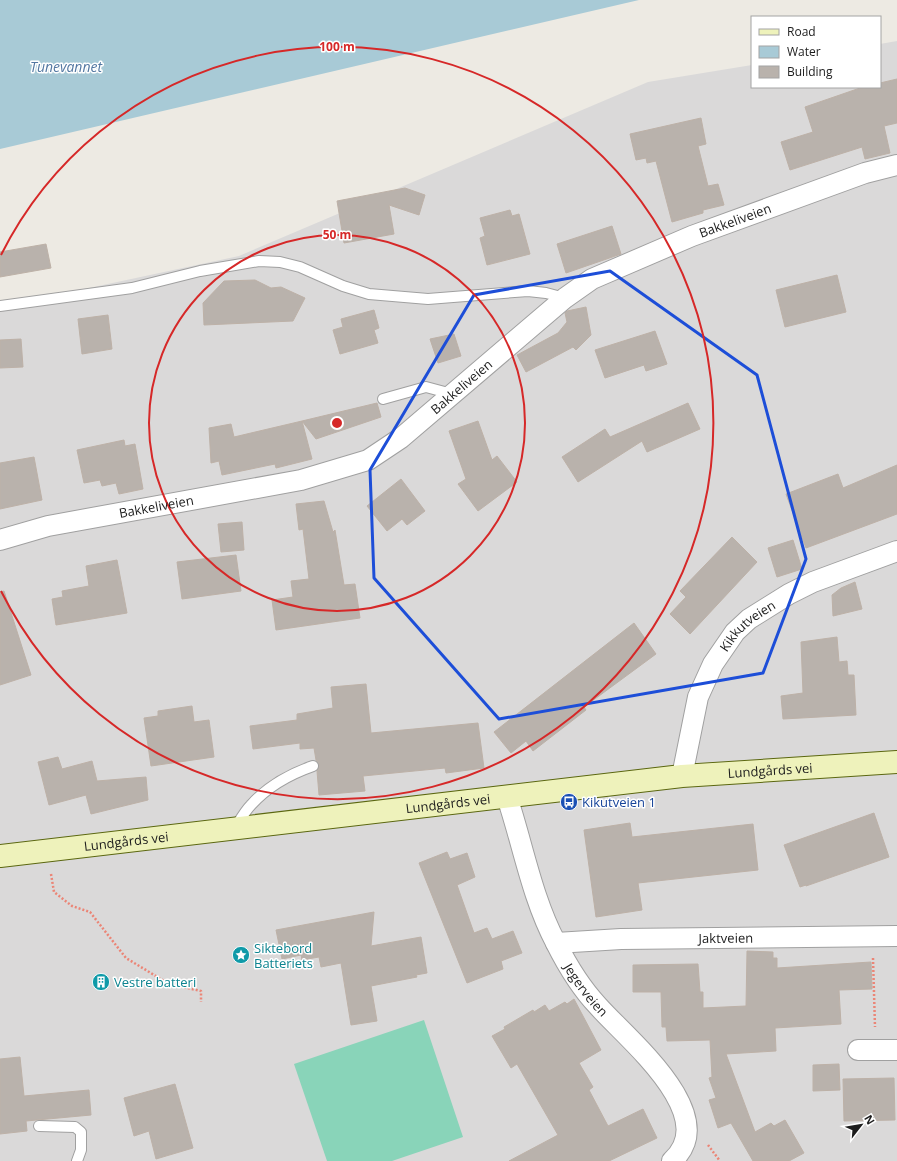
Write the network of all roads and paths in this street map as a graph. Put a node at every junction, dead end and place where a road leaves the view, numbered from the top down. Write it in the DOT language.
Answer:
graph roads {
  1 [pos="897,165"];
  2 [pos="564,298"];
  3 [pos="0,306"];
  4 [pos="452,394"];
  5 [pos="383,399"];
  6 [pos="0,540"];
  7 [pos="897,551"];
  8 [pos="897,762"];
  9 [pos="313,766"];
  10 [pos="682,776"];
  11 [pos="507,796"];
  12 [pos="234,829"];
  13 [pos="0,856"];
  14 [pos="51,875"];
  15 [pos="873,936"];
  16 [pos="897,936"];
  17 [pos="556,943"];
  18 [pos="201,1002"];
  19 [pos="868,1050"];
  20 [pos="897,1050"];
  21 [pos="39,1126"];
  22 [pos="77,1161"];
  23 [pos="672,1161"];
  1 -- 2 [label="street, Bakkeliveien"];
  2 -- 3 [label="lane"];
  2 -- 4 [label="street, Bakkeliveien"];
  4 -- 5 [label="lane"];
  4 -- 6 [label="street, Bakkeliveien"];
  7 -- 10 [label="street, Kikkutveien"];
  8 -- 10 [label="street, Lundgårds vei"];
  9 -- 12 [label="lane"];
  10 -- 11 [label="street, Lundgårds vei"];
  11 -- 12 [label="street, Lundgårds vei"];
  11 -- 17 [label="street, Jegerveien"];
  12 -- 13 [label="street, Lundgårds vei"];
  14 -- 18 [label="path"];
  15 -- 16 [label="street, Jaktveien"];
  15 -- 17 [label="street, Jaktveien"];
  15 -- 19 [label="path"];
  17 -- 23 [label="street, Jegerveien"];
  19 -- 20 [label="street"];
  21 -- 22 [label="lane"];
}
